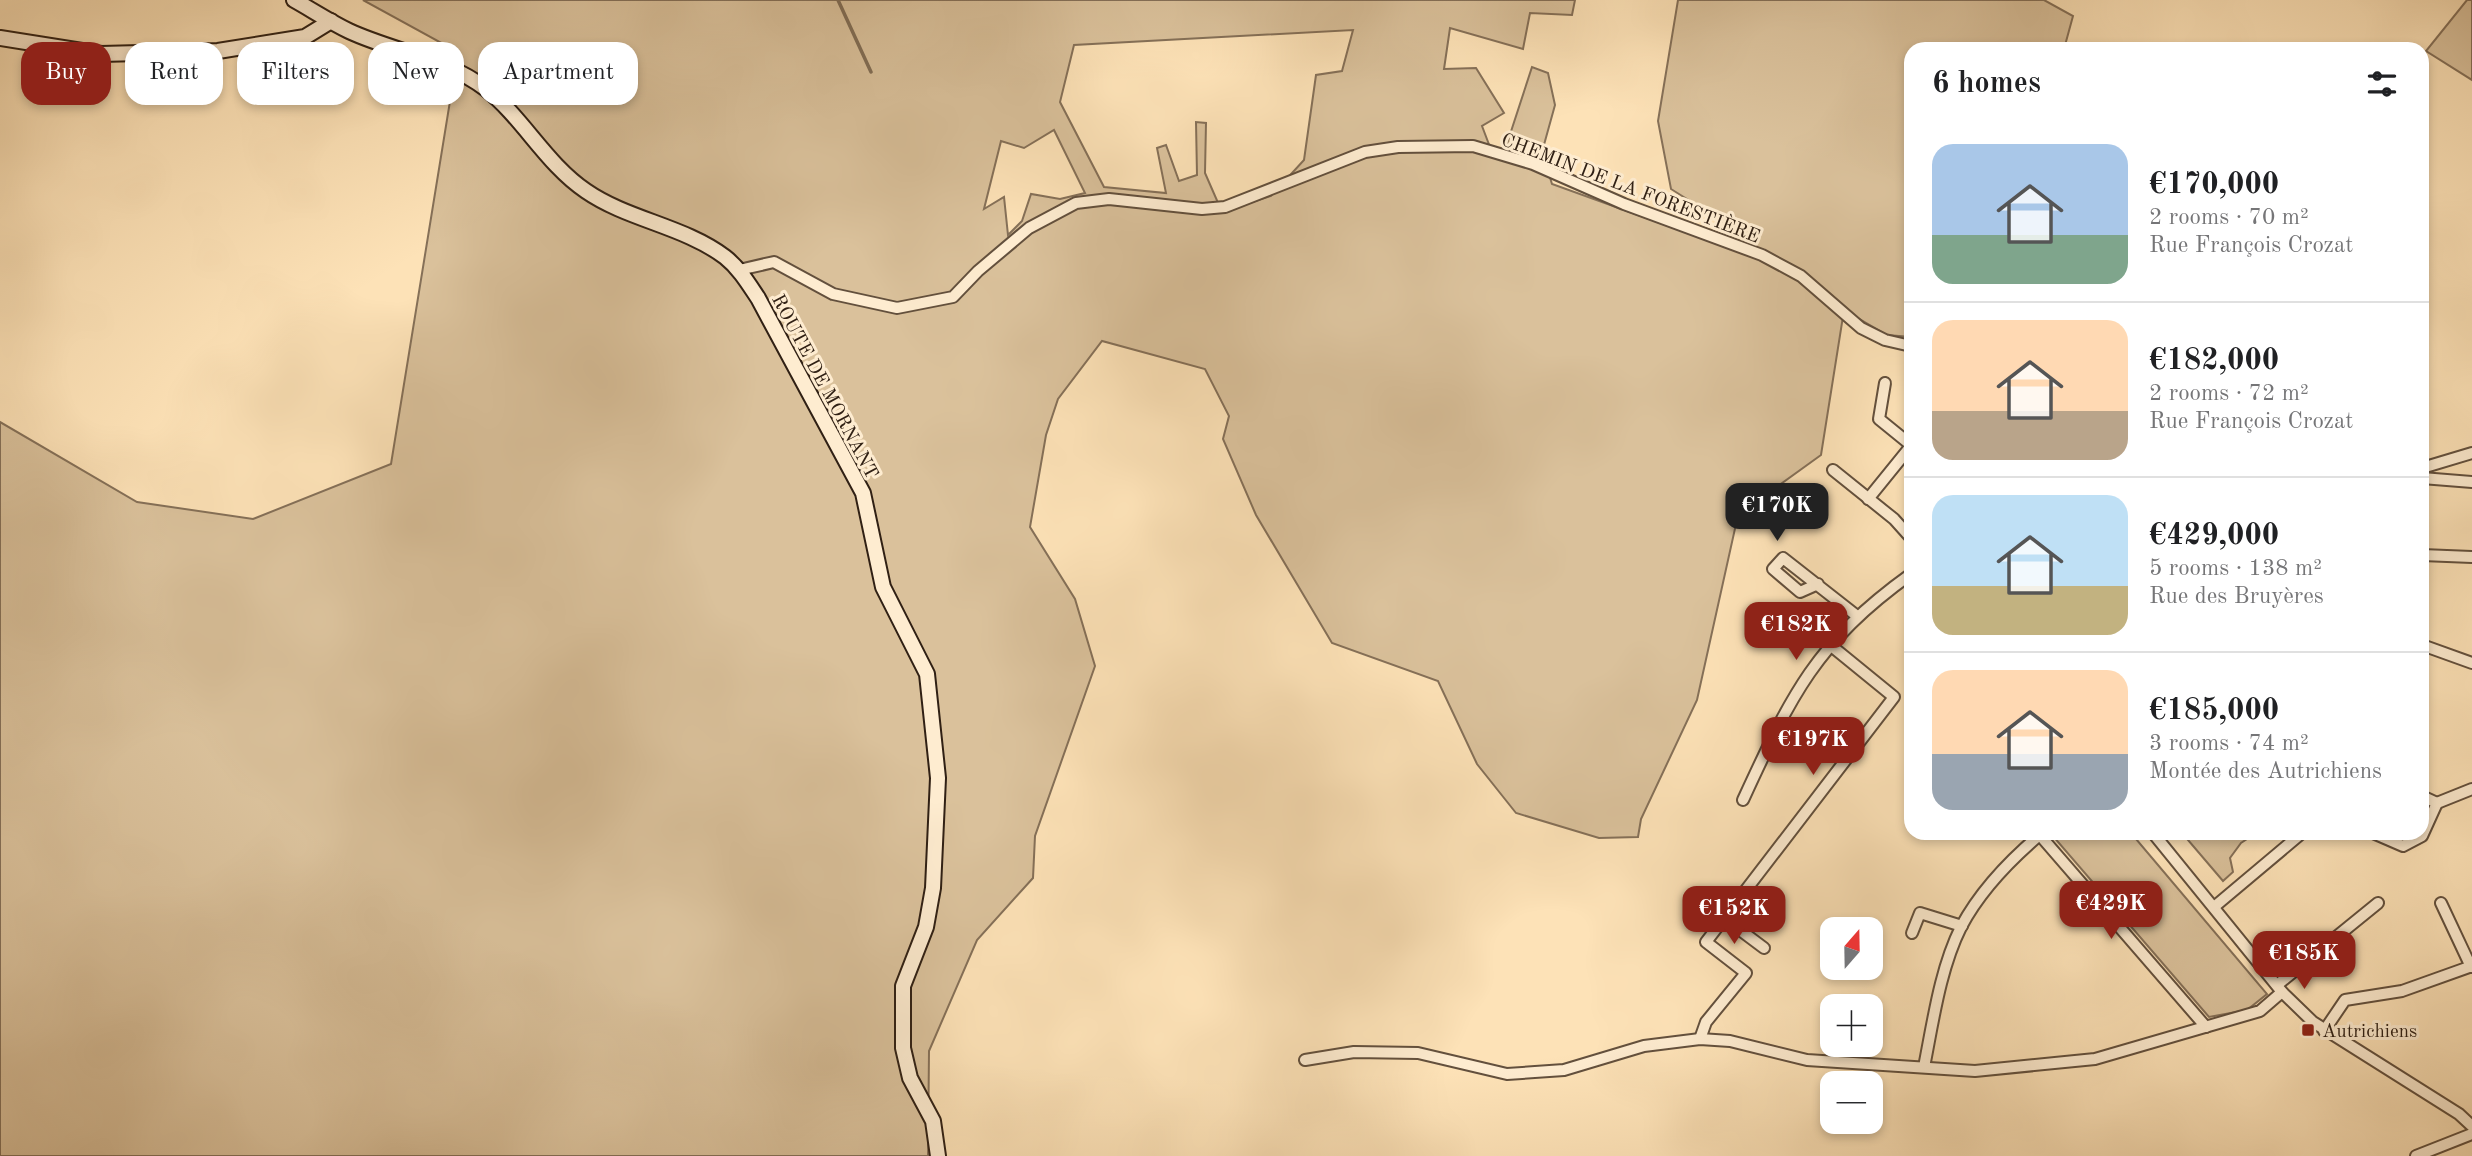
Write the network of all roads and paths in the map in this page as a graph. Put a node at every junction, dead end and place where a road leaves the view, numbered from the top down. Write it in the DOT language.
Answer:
graph roads {
  1 [pos="293,0"];
  2 [pos="331,21"];
  3 [pos="0,38"];
  4 [pos="739,270"];
  5 [pos="1904,344"];
  6 [pos="1885,383"];
  7 [pos="1904,440"];
  8 [pos="2472,453"];
  9 [pos="1904,455"];
  10 [pos="2429,466"];
  11 [pos="1833,470"];
  12 [pos="2429,479"];
  13 [pos="2472,482"];
  14 [pos="1868,499"];
  15 [pos="1904,532"];
  16 [pos="2429,555"];
  17 [pos="2472,557"];
  18 [pos="1904,579"];
  19 [pos="1818,584"];
  20 [pos="1857,615"];
  21 [pos="1829,644"];
  22 [pos="2429,648"];
  23 [pos="2472,663"];
  24 [pos="2472,789"];
  25 [pos="2429,799"];
  26 [pos="1743,800"];
  27 [pos="2437,803"];
  28 [pos="2429,821"];
  29 [pos="2034,840"];
  30 [pos="2045,840"];
  31 [pos="2159,840"];
  32 [pos="2294,840"];
  33 [pos="2389,840"];
  34 [pos="2414,840"];
  35 [pos="2441,903"];
  36 [pos="2378,904"];
  37 [pos="2214,907"];
  38 [pos="1724,918"];
  39 [pos="1962,926"];
  40 [pos="1912,933"];
  41 [pos="1764,948"];
  42 [pos="2472,966"];
  43 [pos="2280,988"];
  44 [pos="2206,1027"];
  45 [pos="2323,1031"];
  46 [pos="1700,1039"];
  47 [pos="1305,1060"];
  48 [pos="1924,1067"];
  49 [pos="2472,1126"];
  50 [pos="2472,1134"];
  51 [pos="938,1156"];
  52 [pos="2416,1156"];
  1 -- 2 [label="main road, ROUTE DE MORNANT"];
  2 -- 3 [label="main road"];
  2 -- 4 [label="main road, ROUTE DE MORNANT"];
  4 -- 5 [label="street, CHEMIN DE LA FORESTIÈRE"];
  4 -- 51 [label="main road, ROUTE DE MORNANT"];
  6 -- 7 [label="street"];
  8 -- 10 [label="street"];
  9 -- 14 [label="street"];
  11 -- 14 [label="street"];
  12 -- 13 [label="street"];
  14 -- 15 [label="street"];
  16 -- 17 [label="street"];
  18 -- 20 [label="street"];
  19 -- 20 [label="street"];
  20 -- 21 [label="street"];
  21 -- 26 [label="street"];
  21 -- 38 [label="street"];
  22 -- 23 [label="street"];
  24 -- 27 [label="street"];
  25 -- 27 [label="street"];
  27 -- 28 [label="street"];
  29 -- 39 [label="street"];
  30 -- 44 [label="street"];
  31 -- 37 [label="street"];
  32 -- 37 [label="street"];
  33 -- 34 [label="street"];
  35 -- 42 [label="street"];
  36 -- 43 [label="street"];
  37 -- 43 [label="street"];
  38 -- 41 [label="street"];
  38 -- 46 [label="street"];
  39 -- 40 [label="street"];
  39 -- 48 [label="street"];
  42 -- 45 [label="street"];
  43 -- 44 [label="street"];
  43 -- 45 [label="street"];
  44 -- 48 [label="street"];
  45 -- 49 [label="street"];
  46 -- 47 [label="street"];
  46 -- 48 [label="street"];
  50 -- 52 [label="street"];
}
